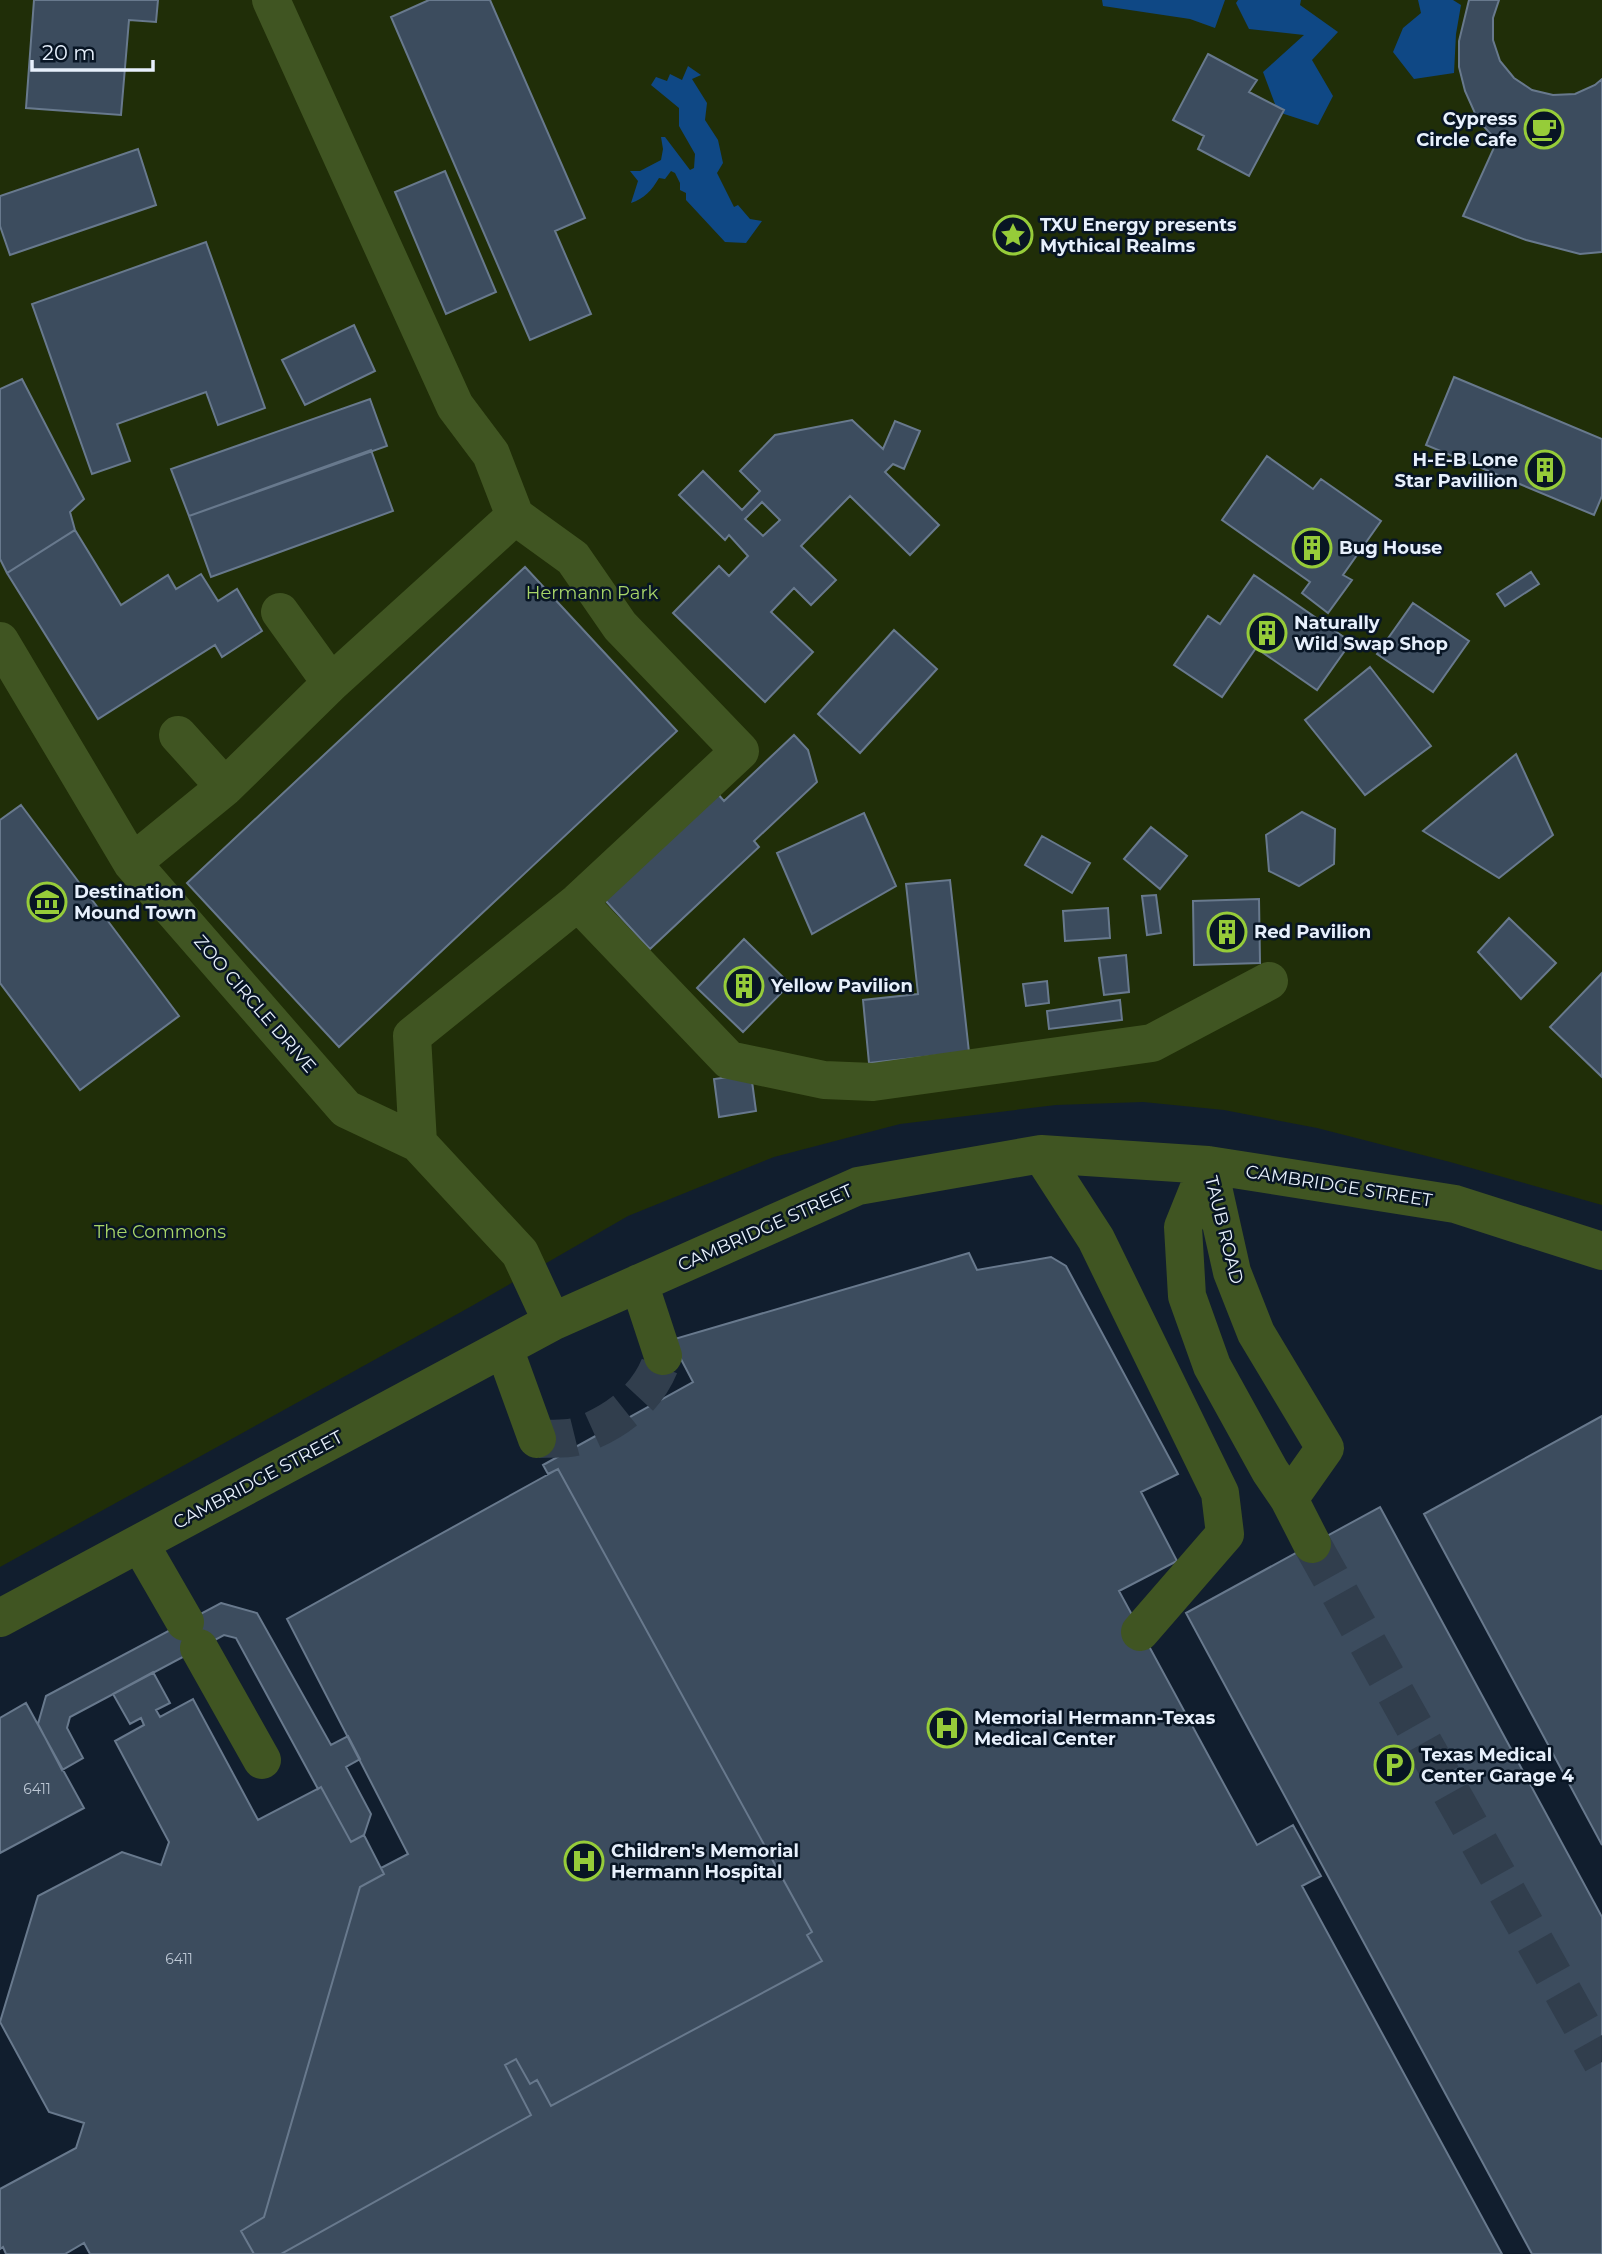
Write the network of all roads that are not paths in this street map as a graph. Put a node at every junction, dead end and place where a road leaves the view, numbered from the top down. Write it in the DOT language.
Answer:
graph roads {
  1 [pos="271,0"];
  2 [pos="515,516"];
  3 [pos="280,612"];
  4 [pos="0,641"];
  5 [pos="331,683"];
  6 [pos="178,735"];
  7 [pos="225,787"];
  8 [pos="132,863"];
  9 [pos="578,902"];
  10 [pos="1269,981"];
  11 [pos="418,1143"];
  12 [pos="1041,1154"];
  13 [pos="1208,1165"];
  14 [pos="1602,1251"];
  15 [pos="639,1283"];
  16 [pos="552,1322"];
  17 [pos="504,1348"];
  18 [pos="663,1356"];
  19 [pos="537,1439"];
  20 [pos="1289,1499"];
  21 [pos="140,1544"];
  22 [pos="1312,1544"];
  23 [pos="0,1618"];
  24 [pos="1140,1632"];
  25 [pos="262,1759"];
  1 -- 2 [label="street"];
  2 -- 5 [label="street"];
  2 -- 9 [label="street"];
  3 -- 5 [label="street"];
  4 -- 8 [label="street, ZOO CIRCLE DRIVE"];
  5 -- 7 [label="street"];
  6 -- 7 [label="street"];
  7 -- 8 [label="street"];
  8 -- 11 [label="street, ZOO CIRCLE DRIVE"];
  9 -- 10 [label="street"];
  9 -- 11 [label="street"];
  11 -- 16 [label="street, ZOO CIRCLE DRIVE"];
  12 -- 13 [label="street, CAMBRIDGE STREET"];
  12 -- 15 [label="street, CAMBRIDGE STREET"];
  12 -- 24 [label="street"];
  13 -- 14 [label="street, CAMBRIDGE STREET"];
  13 -- 20 [label="street, TAUB ROAD"];
  13 -- 20 [label="street, TAUB ROAD"];
  15 -- 16 [label="street, CAMBRIDGE STREET"];
  15 -- 18 [label="street"];
  16 -- 17 [label="street, CAMBRIDGE STREET"];
  17 -- 19 [label="street"];
  17 -- 21 [label="street, CAMBRIDGE STREET"];
  20 -- 22 [label="street, TAUB ROAD"];
  21 -- 23 [label="street, CAMBRIDGE STREET"];
  21 -- 25 [label="street"];
}
